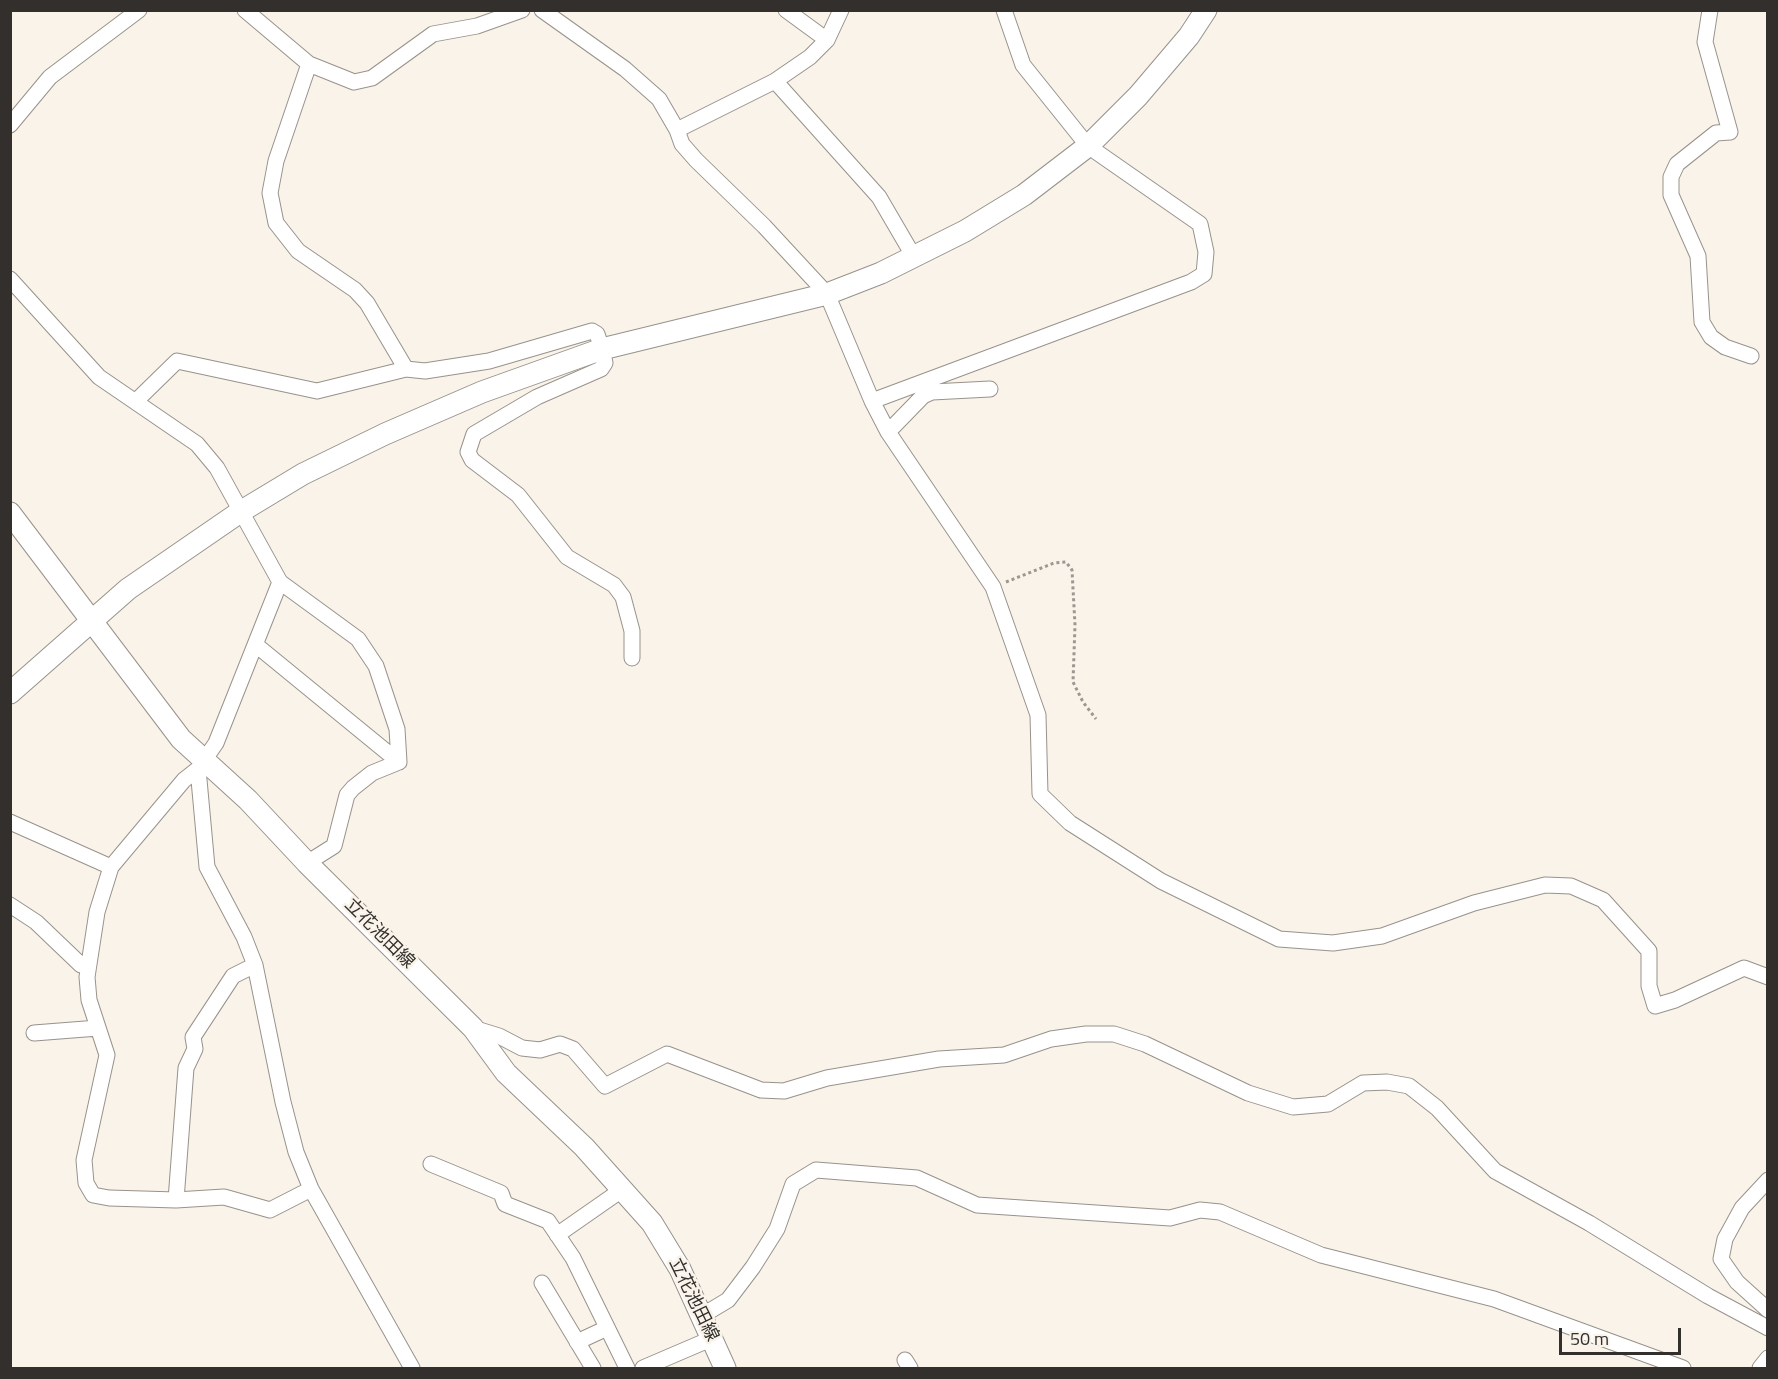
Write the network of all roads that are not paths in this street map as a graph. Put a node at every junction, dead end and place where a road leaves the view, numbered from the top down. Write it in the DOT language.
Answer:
graph roads {
  1 [pos="139,10"];
  2 [pos="245,10"];
  3 [pos="522,10"];
  4 [pos="542,10"];
  5 [pos="786,10"];
  6 [pos="841,10"];
  7 [pos="1004,10"];
  8 [pos="1206,10"];
  9 [pos="1710,10"];
  10 [pos="827,40"];
  11 [pos="309,64"];
  12 [pos="775,81"];
  13 [pos="10,125"];
  14 [pos="677,130"];
  15 [pos="1088,146"];
  16 [pos="914,256"];
  17 [pos="10,279"];
  18 [pos="827,294"];
  19 [pos="602,349"];
  20 [pos="1750,356"];
  21 [pos="406,369"];
  22 [pos="990,389"];
  23 [pos="136,401"];
  24 [pos="872,401"];
  25 [pos="888,432"];
  26 [pos="240,512"];
  27 [pos="10,513"];
  28 [pos="280,582"];
  29 [pos="92,620"];
  30 [pos="256,645"];
  31 [pos="632,658"];
  32 [pos="10,693"];
  33 [pos="399,762"];
  34 [pos="201,765"];
  35 [pos="10,822"];
  36 [pos="307,863"];
  37 [pos="111,867"];
  38 [pos="10,905"];
  39 [pos="89,962"];
  40 [pos="255,965"];
  41 [pos="1767,977"];
  42 [pos="98,1028"];
  43 [pos="473,1028"];
  44 [pos="34,1033"];
  45 [pos="431,1164"];
  46 [pos="1767,1180"];
  47 [pos="623,1189"];
  48 [pos="311,1190"];
  49 [pos="176,1200"];
  50 [pos="557,1235"];
  51 [pos="542,1283"];
  52 [pos="1767,1310"];
  53 [pos="703,1315"];
  54 [pos="607,1328"];
  55 [pos="1767,1328"];
  56 [pos="713,1338"];
  57 [pos="577,1342"];
  58 [pos="1767,1358"];
  59 [pos="412,1368"];
  60 [pos="593,1368"];
  61 [pos="627,1368"];
  62 [pos="643,1368"];
  63 [pos="725,1368"];
  64 [pos="1683,1368"];
  65 [pos="1760,1368"];
  1 -- 13 [label="street"];
  2 -- 11 [label="street"];
  3 -- 11 [label="street"];
  4 -- 14 [label="street"];
  5 -- 10 [label="street"];
  6 -- 10 [label="street"];
  7 -- 15 [label="street"];
  8 -- 15 [label="street"];
  9 -- 20 [label="street"];
  10 -- 12 [label="street"];
  11 -- 21 [label="street"];
  12 -- 14 [label="street"];
  12 -- 16 [label="street"];
  14 -- 18 [label="street"];
  15 -- 16 [label="street"];
  15 -- 24 [label="street"];
  16 -- 18 [label="street"];
  17 -- 23 [label="street"];
  18 -- 19 [label="street"];
  18 -- 24 [label="street"];
  19 -- 21 [label="street"];
  19 -- 26 [label="street"];
  19 -- 31 [label="street"];
  21 -- 23 [label="street"];
  22 -- 25 [label="street"];
  23 -- 26 [label="street"];
  24 -- 25 [label="street"];
  25 -- 41 [label="street"];
  26 -- 28 [label="street"];
  26 -- 29 [label="street"];
  27 -- 29 [label="street, 立花池田線"];
  28 -- 30 [label="street"];
  28 -- 33 [label="street"];
  29 -- 32 [label="street"];
  29 -- 34 [label="street, 立花池田線"];
  30 -- 33 [label="street"];
  30 -- 34 [label="street"];
  33 -- 36 [label="street"];
  34 -- 36 [label="street, 立花池田線"];
  34 -- 37 [label="street"];
  34 -- 40 [label="street"];
  35 -- 37 [label="street"];
  36 -- 43 [label="street, 立花池田線"];
  37 -- 39 [label="street"];
  38 -- 39 [label="street"];
  39 -- 42 [label="street"];
  40 -- 48 [label="street"];
  40 -- 49 [label="street"];
  42 -- 44 [label="street"];
  42 -- 49 [label="street"];
  43 -- 47 [label="street, 立花池田線"];
  43 -- 55 [label="street"];
  45 -- 50 [label="street"];
  46 -- 52 [label="street"];
  47 -- 50 [label="street"];
  47 -- 53 [label="street, 立花池田線"];
  48 -- 49 [label="street"];
  48 -- 59 [label="street"];
  50 -- 54 [label="street"];
  51 -- 57 [label="street"];
  53 -- 56 [label="street, 立花池田線"];
  53 -- 64 [label="street"];
  54 -- 57 [label="street"];
  54 -- 61 [label="street"];
  56 -- 62 [label="street"];
  56 -- 63 [label="street, 立花池田線"];
  57 -- 60 [label="street"];
  58 -- 65 [label="street"];
}
